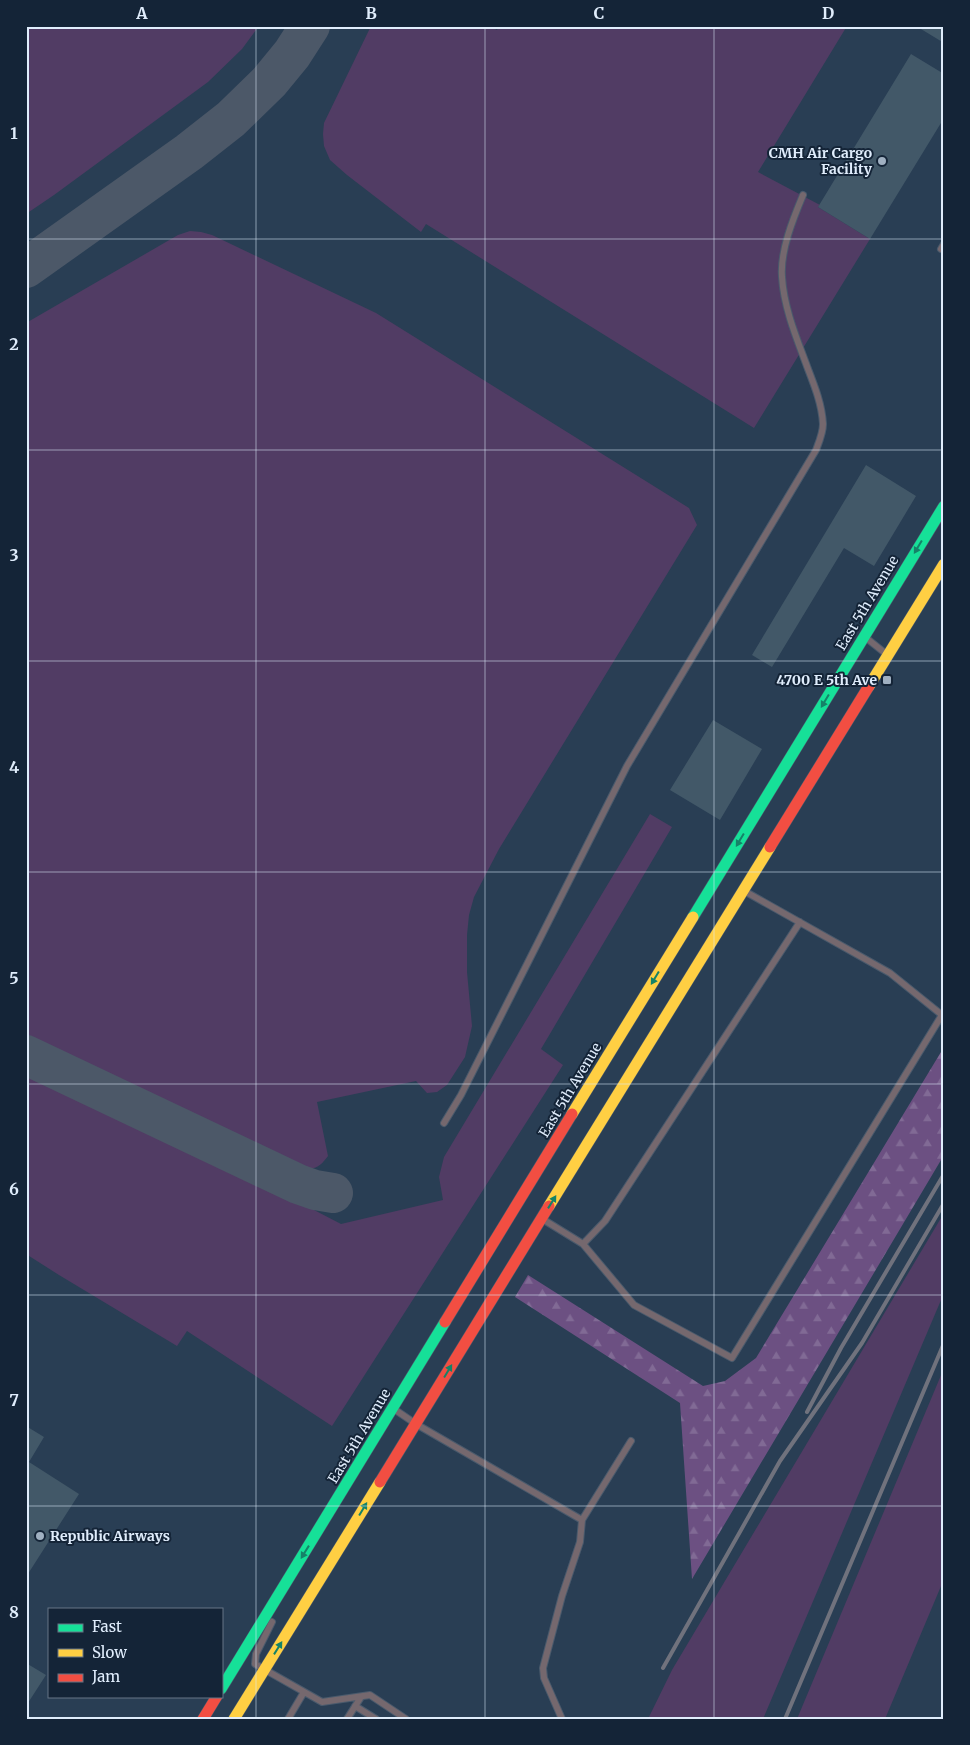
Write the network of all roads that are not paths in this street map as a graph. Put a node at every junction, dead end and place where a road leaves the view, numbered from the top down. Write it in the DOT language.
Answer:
graph roads {
  1 [pos="803,196"];
  2 [pos="944,506"];
  3 [pos="944,564"];
  4 [pos="864,636"];
  5 [pos="888,655"];
  6 [pos="743,890"];
  7 [pos="800,922"];
  8 [pos="444,1123"];
  9 [pos="542,1218"];
  10 [pos="583,1244"];
  11 [pos="393,1408"];
  12 [pos="416,1424"];
  13 [pos="631,1441"];
  14 [pos="582,1520"];
  15 [pos="285,1586"];
  16 [pos="264,1670"];
  17 [pos="222,1687"];
  18 [pos="304,1692"];
  19 [pos="361,1696"];
  20 [pos="216,1698"];
  21 [pos="355,1706"];
  22 [pos="348,1718"];
  23 [pos="203,1719"];
  24 [pos="234,1719"];
  25 [pos="288,1719"];
  26 [pos="376,1719"];
  27 [pos="406,1719"];
  28 [pos="562,1719"];
  1 -- 8 [label="lane"];
  2 -- 4 [label="main road, East 5th Avenue, one-way"];
  3 -- 5 [label="main road"];
  4 -- 5 [label="lane"];
  4 -- 11 [label="main road, East 5th Avenue, one-way"];
  5 -- 6 [label="main road"];
  6 -- 7 [label="lane"];
  9 -- 6 [label="main road, one-way"];
  7 -- 10 [label="lane"];
  7 -- 10 [label="lane"];
  9 -- 10 [label="lane"];
  12 -- 9 [label="main road, one-way"];
  11 -- 12 [label="lane"];
  11 -- 15 [label="main road, East 5th Avenue, one-way"];
  12 -- 14 [label="lane"];
  16 -- 12 [label="main road, one-way"];
  13 -- 14 [label="lane"];
  14 -- 28 [label="lane"];
  15 -- 16 [label="lane"];
  15 -- 17 [label="main road, East 5th Avenue"];
  16 -- 18 [label="lane"];
  16 -- 24 [label="main road"];
  18 -- 19 [label="lane"];
  18 -- 25 [label="lane"];
  19 -- 21 [label="lane"];
  19 -- 27 [label="lane"];
  20 -- 23 [label="main road"];
  21 -- 22 [label="lane"];
  21 -- 26 [label="lane"];
}
